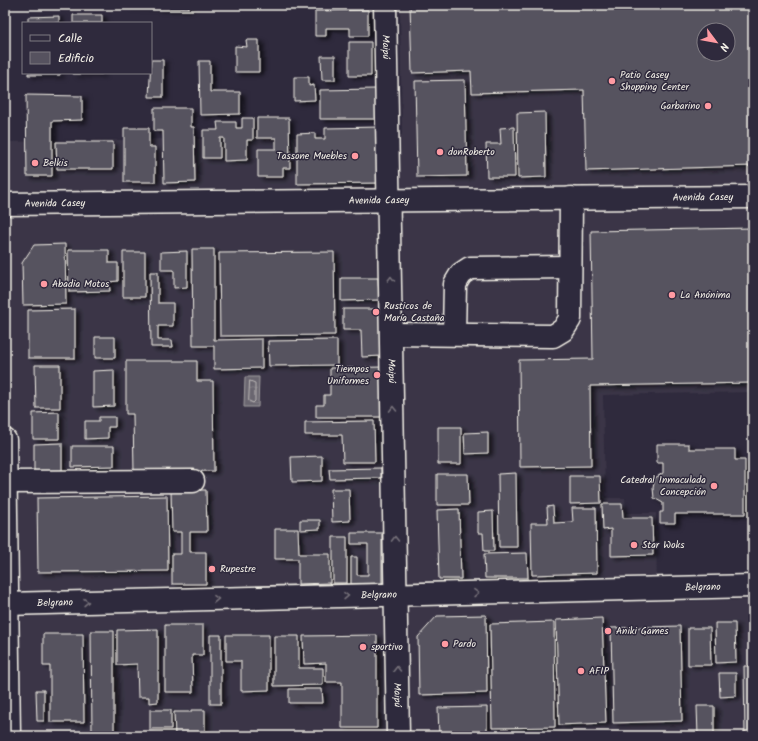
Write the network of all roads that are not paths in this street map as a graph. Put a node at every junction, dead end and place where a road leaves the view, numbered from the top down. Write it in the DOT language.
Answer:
graph roads {
  1 [pos="385,5"];
  2 [pos="753,197"];
  3 [pos="570,198"];
  4 [pos="390,200"];
  5 [pos="5,204"];
  6 [pos="570,267"];
  7 [pos="392,334"];
  8 [pos="454,334"];
  9 [pos="5,440"];
  10 [pos="193,481"];
  11 [pos="6,482"];
  12 [pos="753,586"];
  13 [pos="396,595"];
  14 [pos="6,604"];
  15 [pos="10,736"];
  16 [pos="398,736"];
  1 -- 4 [label="street, Maipú"];
  2 -- 3 [label="street, Avenida Casey"];
  3 -- 4 [label="street, Avenida Casey"];
  3 -- 6 [label="street"];
  4 -- 5 [label="street, Avenida Casey"];
  7 -- 4 [label="street, Maipú, one-way"];
  6 -- 8 [label="street"];
  6 -- 8 [label="street"];
  7 -- 8 [label="street"];
  13 -- 7 [label="street, Maipú, one-way"];
  9 -- 11 [label="street"];
  10 -- 11 [label="street"];
  11 -- 14 [label="street"];
  13 -- 12 [label="street, Belgrano, one-way"];
  14 -- 13 [label="street, Belgrano, one-way"];
  16 -- 13 [label="street, Maipú, one-way"];
  14 -- 15 [label="street"];
}
